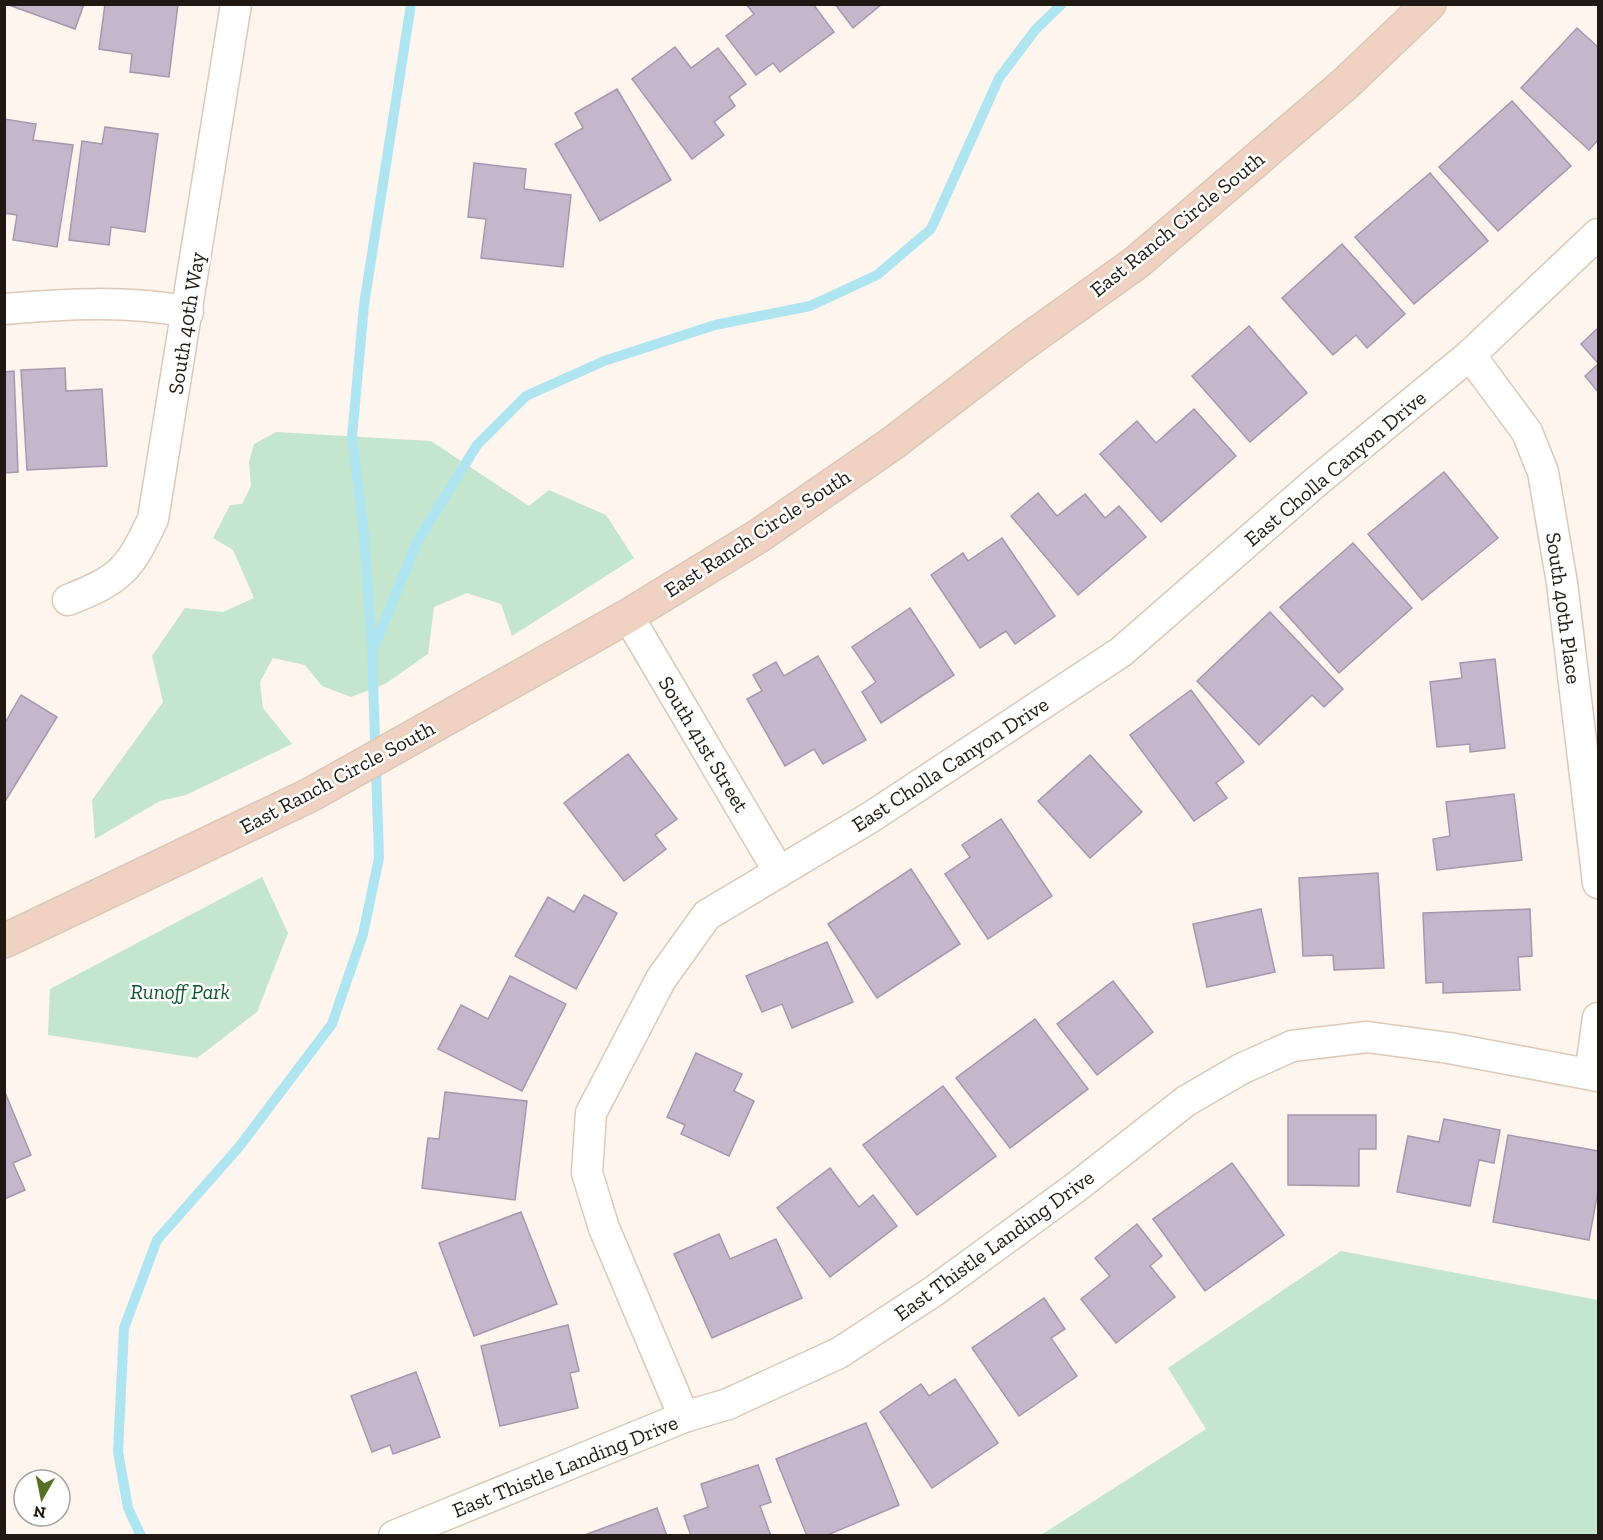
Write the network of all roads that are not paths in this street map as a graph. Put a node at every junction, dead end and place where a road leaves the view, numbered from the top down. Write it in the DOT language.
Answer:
graph roads {
  1 [pos="236,4"];
  2 [pos="1429,4"];
  3 [pos="1599,234"];
  4 [pos="4,309"];
  5 [pos="188,312"];
  6 [pos="1470,355"];
  7 [pos="68,600"];
  8 [pos="628,616"];
  9 [pos="779,872"];
  10 [pos="1599,883"];
  11 [pos="4,941"];
  12 [pos="1599,1018"];
  13 [pos="1594,1075"];
  14 [pos="684,1417"];
  15 [pos="394,1536"];
  1 -- 5 [label="street, South 40th Way"];
  2 -- 8 [label="street, East Ranch Circle South"];
  3 -- 6 [label="street, East Cholla Canyon Drive"];
  4 -- 5 [label="street"];
  5 -- 7 [label="street, South 40th Way"];
  6 -- 9 [label="street, East Cholla Canyon Drive"];
  6 -- 10 [label="street, South 40th Place"];
  8 -- 9 [label="street, South 41st Street"];
  8 -- 11 [label="street, East Ranch Circle South"];
  9 -- 14 [label="street, East Cholla Canyon Drive"];
  12 -- 13 [label="street"];
  13 -- 14 [label="street, East Thistle Landing Drive"];
  14 -- 15 [label="street, East Thistle Landing Drive"];
}
